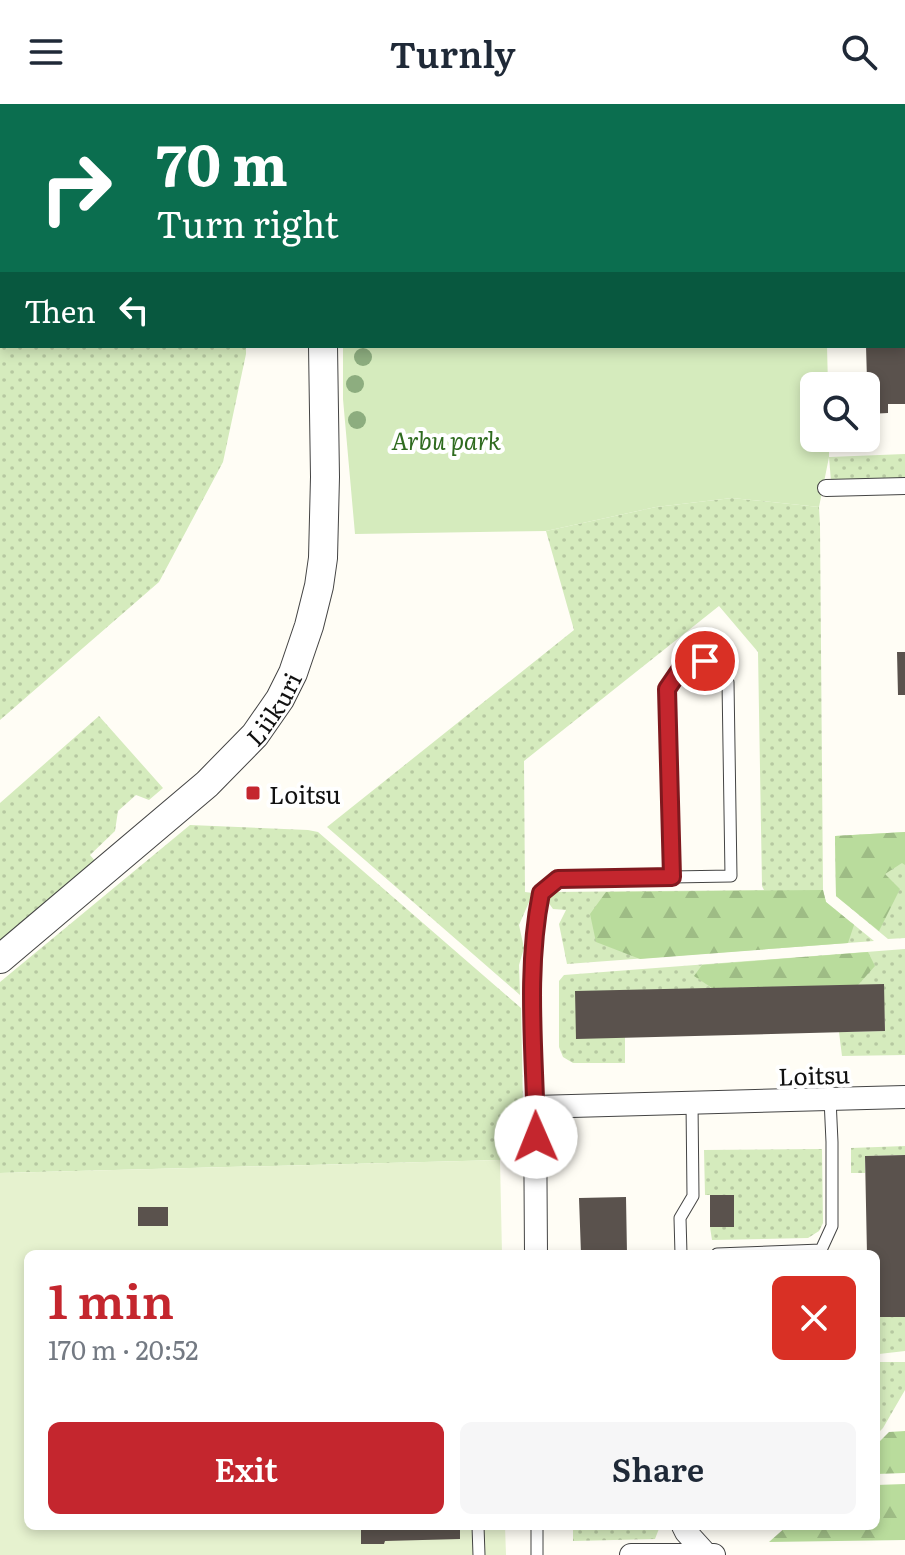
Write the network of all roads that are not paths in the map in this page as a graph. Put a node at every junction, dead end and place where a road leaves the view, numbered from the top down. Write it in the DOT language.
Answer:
graph roads {
  1 [pos="323,348"];
  2 [pos="905,486"];
  3 [pos="826,488"];
  4 [pos="672,877"];
  5 [pos="0,959"];
  6 [pos="905,1097"];
  7 [pos="830,1099"];
  8 [pos="692,1103"];
  9 [pos="535,1107"];
  10 [pos="536,1250"];
  11 [pos="681,1250"];
  12 [pos="821,1250"];
  13 [pos="478,1530"];
  14 [pos="537,1530"];
  15 [pos="685,1530"];
  16 [pos="710,1554"];
  17 [pos="479,1555"];
  18 [pos="537,1555"];
  19 [pos="631,1555"];
  1 -- 5 [label="street, Liikuri"];
  2 -- 3 [label="street"];
  4 -- 4 [label="lane"];
  4 -- 9 [label="lane"];
  6 -- 7 [label="street, Loitsu"];
  7 -- 8 [label="street, Loitsu"];
  7 -- 12 [label="lane"];
  8 -- 9 [label="street, Loitsu"];
  8 -- 11 [label="lane"];
  9 -- 10 [label="street"];
  13 -- 17 [label="lane"];
  14 -- 18 [label="lane"];
  15 -- 16 [label="street"];
  16 -- 19 [label="street"];
}
